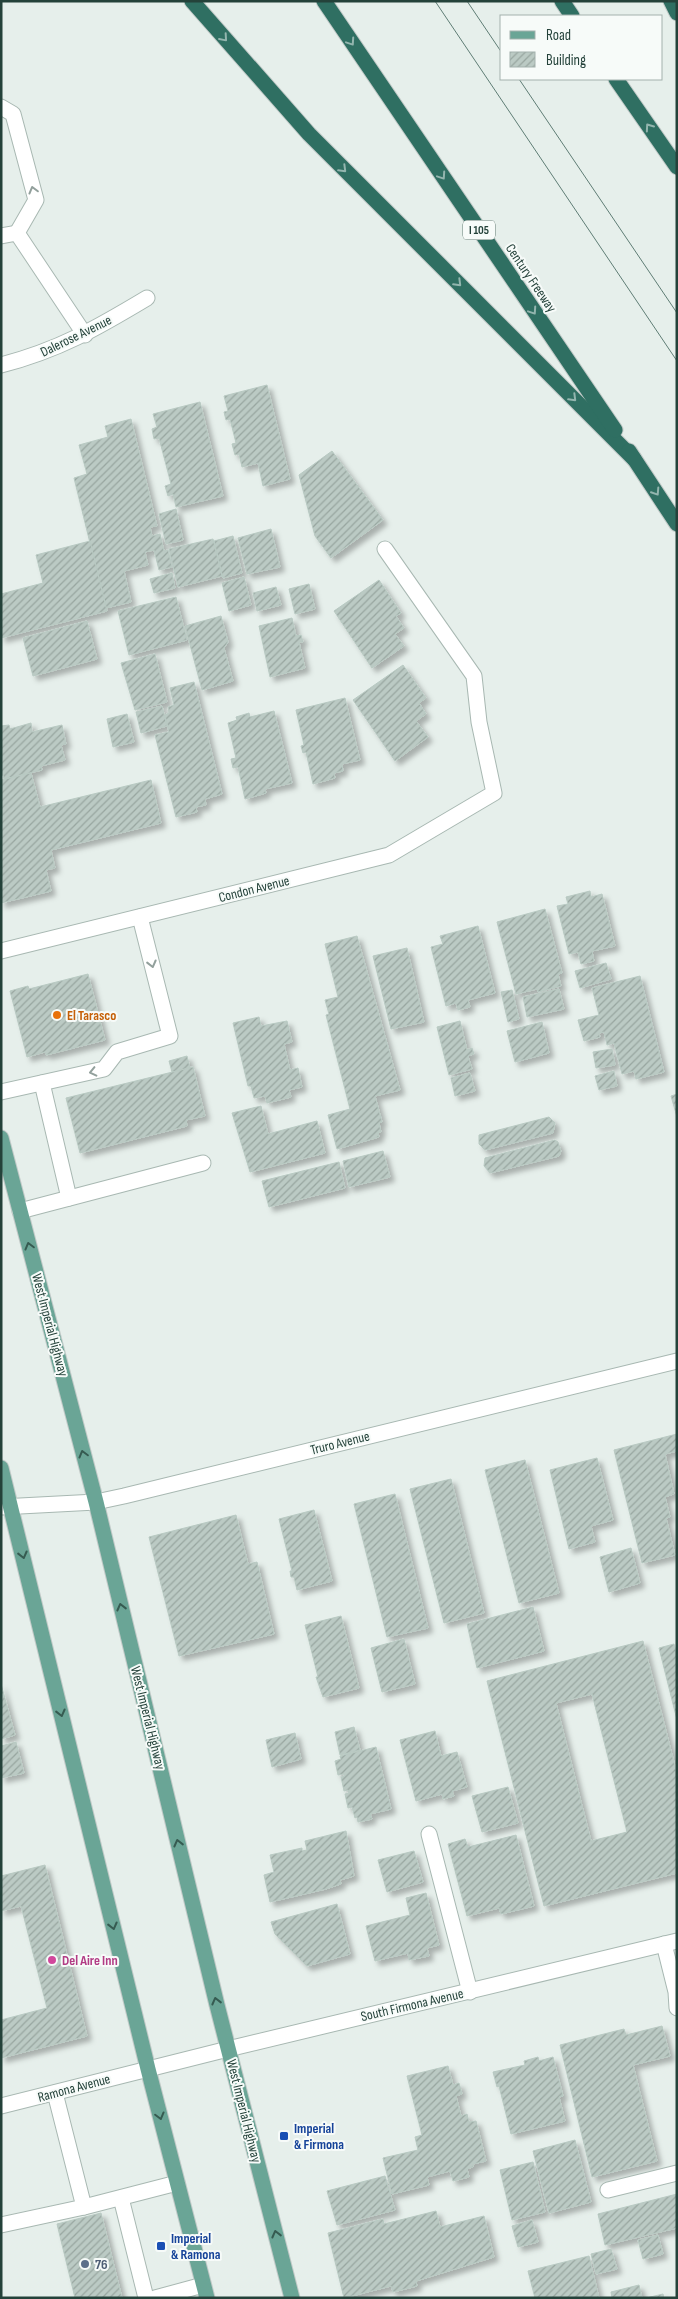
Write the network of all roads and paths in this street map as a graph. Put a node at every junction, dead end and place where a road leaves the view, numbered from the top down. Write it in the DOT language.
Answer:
graph roads {
  1 [pos="192,1"];
  2 [pos="324,1"];
  3 [pos="562,1"];
  4 [pos="670,1"];
  5 [pos="677,13"];
  6 [pos="571,15"];
  7 [pos="617,80"];
  8 [pos="1,107"];
  9 [pos="677,167"];
  10 [pos="17,233"];
  11 [pos="1,236"];
  12 [pos="147,298"];
  13 [pos="85,335"];
  14 [pos="1,365"];
  15 [pos="634,459"];
  16 [pos="677,524"];
  17 [pos="385,549"];
  18 [pos="140,917"];
  19 [pos="1,951"];
  20 [pos="42,1083"];
  21 [pos="1,1092"];
  22 [pos="1,1138"];
  23 [pos="203,1163"];
  24 [pos="69,1198"];
  25 [pos="20,1211"];
  26 [pos="677,1361"];
  27 [pos="1,1468"];
  28 [pos="96,1502"];
  29 [pos="6,1508"];
  30 [pos="429,1834"];
  31 [pos="670,1943"];
  32 [pos="470,1992"];
  33 [pos="676,1992"];
  34 [pos="677,2008"];
  35 [pos="228,2048"];
  36 [pos="148,2069"];
  37 [pos="55,2093"];
  38 [pos="1,2106"];
  39 [pos="677,2173"];
  40 [pos="178,2184"];
  41 [pos="608,2190"];
  42 [pos="121,2198"];
  43 [pos="84,2207"];
  44 [pos="1,2225"];
  45 [pos="205,2291"];
  46 [pos="146,2298"];
  47 [pos="155,2298"];
  48 [pos="292,2298"];
  1 -- 15 [label="highway, one-way"];
  2 -- 15 [label="highway, Century Freeway / I 105, one-way"];
  3 -- 6 [label="highway"];
  4 -- 5 [label="highway"];
  9 -- 7 [label="highway, one-way"];
  10 -- 8 [label="street, one-way"];
  10 -- 11 [label="street"];
  10 -- 13 [label="street"];
  12 -- 13 [label="street, Dalerose Avenue"];
  13 -- 14 [label="street, Dalerose Avenue"];
  15 -- 16 [label="highway, Century Freeway / I 105, one-way"];
  17 -- 18 [label="street, Condon Avenue"];
  18 -- 19 [label="street, Condon Avenue"];
  18 -- 20 [label="street, one-way"];
  20 -- 21 [label="street"];
  20 -- 24 [label="street"];
  22 -- 25 [label="main road, West Imperial Highway"];
  23 -- 24 [label="street"];
  24 -- 25 [label="street"];
  28 -- 25 [label="main road, West Imperial Highway, one-way"];
  26 -- 28 [label="street, Truro Avenue"];
  27 -- 29 [label="main road"];
  28 -- 29 [label="street, Truro Avenue"];
  35 -- 28 [label="main road, West Imperial Highway, one-way"];
  29 -- 36 [label="main road, one-way"];
  30 -- 32 [label="street"];
  31 -- 32 [label="street, South Firmona Avenue"];
  31 -- 33 [label="street"];
  32 -- 35 [label="street, South Firmona Avenue"];
  33 -- 34 [label="street"];
  35 -- 36 [label="street, South Firmona Avenue"];
  48 -- 35 [label="main road, West Imperial Highway, one-way"];
  36 -- 37 [label="street, Ramona Avenue"];
  36 -- 40 [label="main road, one-way"];
  37 -- 38 [label="street, Ramona Avenue"];
  37 -- 43 [label="street"];
  39 -- 41 [label="street"];
  40 -- 42 [label="street"];
  40 -- 45 [label="main road"];
  42 -- 43 [label="street"];
  42 -- 46 [label="street"];
  43 -- 44 [label="street"];
  45 -- 47 [label="street"];
}
